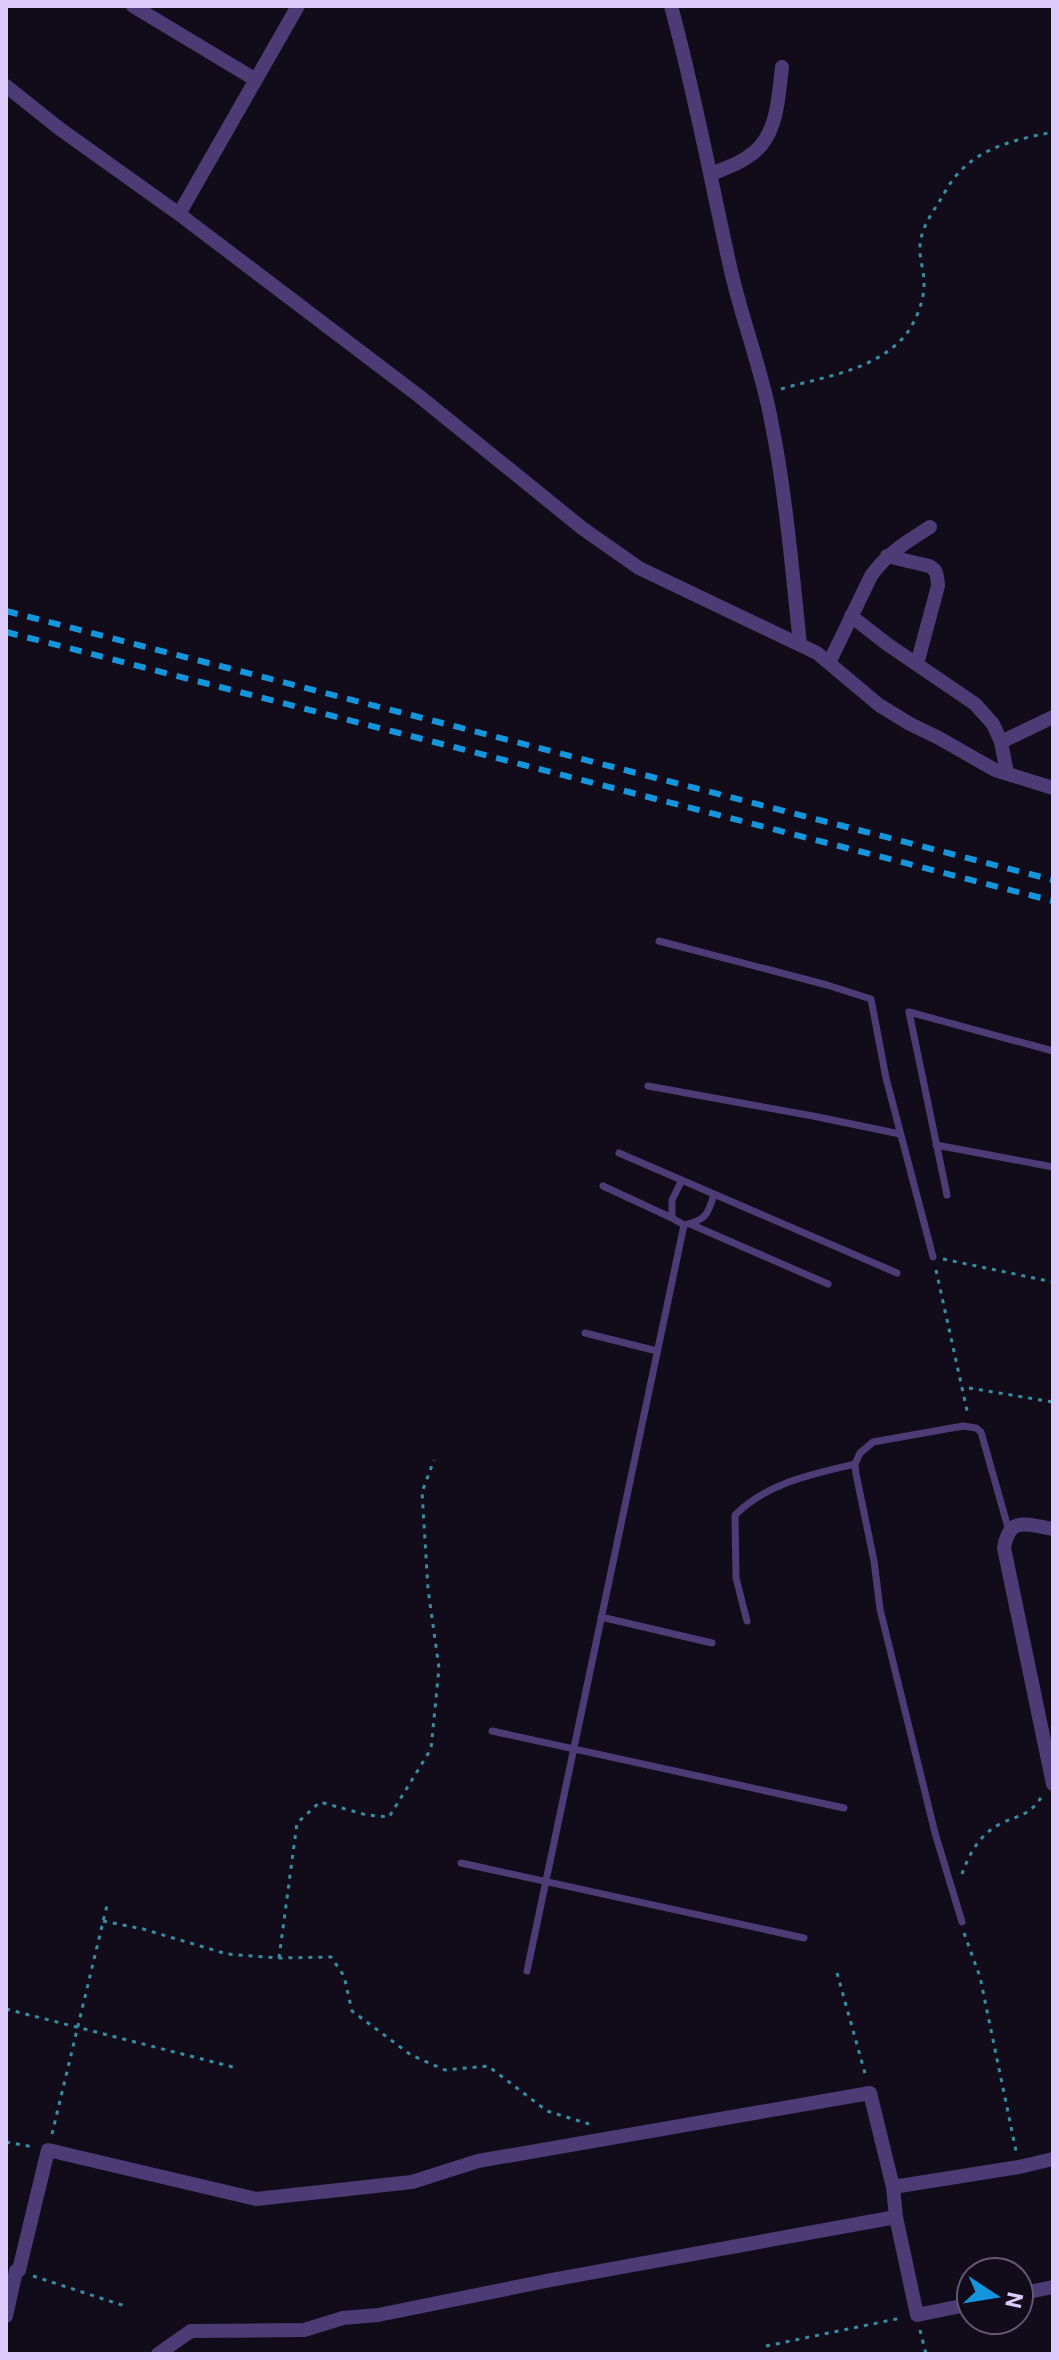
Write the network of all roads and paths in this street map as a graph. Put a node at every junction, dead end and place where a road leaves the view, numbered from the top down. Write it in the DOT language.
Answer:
graph roads {
  1 [pos="133,6"];
  2 [pos="298,6"];
  3 [pos="671,6"];
  4 [pos="782,67"];
  5 [pos="256,80"];
  6 [pos="6,86"];
  7 [pos="1053,132"];
  8 [pos="711,174"];
  9 [pos="179,214"];
  10 [pos="766,394"];
  11 [pos="930,527"];
  12 [pos="887,556"];
  13 [pos="851,616"];
  14 [pos="800,644"];
  15 [pos="829,663"];
  16 [pos="917,664"];
  17 [pos="1053,717"];
  18 [pos="1001,742"];
  19 [pos="1007,773"];
  20 [pos="1053,788"];
  21 [pos="659,941"];
  22 [pos="1053,1051"];
  23 [pos="648,1086"];
  24 [pos="900,1134"];
  25 [pos="936,1145"];
  26 [pos="619,1153"];
  27 [pos="1053,1167"];
  28 [pos="682,1180"];
  29 [pos="603,1186"];
  30 [pos="714,1194"];
  31 [pos="947,1195"];
  32 [pos="672,1218"];
  33 [pos="687,1224"];
  34 [pos="933,1257"];
  35 [pos="897,1273"];
  36 [pos="1053,1282"];
  37 [pos="828,1284"];
  38 [pos="585,1333"];
  39 [pos="657,1351"];
  40 [pos="969,1388"];
  41 [pos="1053,1402"];
  42 [pos="971,1426"];
  43 [pos="434,1460"];
  44 [pos="855,1464"];
  45 [pos="1053,1529"];
  46 [pos="1009,1531"];
  47 [pos="601,1617"];
  48 [pos="747,1621"];
  49 [pos="712,1643"];
  50 [pos="492,1731"];
  51 [pos="573,1750"];
  52 [pos="1052,1782"];
  53 [pos="844,1808"];
  54 [pos="461,1863"];
  55 [pos="959,1880"];
  56 [pos="545,1883"];
  57 [pos="108,1901"];
  58 [pos="103,1921"];
  59 [pos="962,1922"];
  60 [pos="804,1938"];
  61 [pos="279,1958"];
  62 [pos="527,1971"];
  63 [pos="837,1973"];
  64 [pos="6,2009"];
  65 [pos="78,2027"];
  66 [pos="233,2067"];
  67 [pos="870,2093"];
  68 [pos="613,2137"];
  69 [pos="6,2142"];
  70 [pos="48,2150"];
  71 [pos="1053,2159"];
  72 [pos="1019,2167"];
  73 [pos="893,2187"];
  74 [pos="896,2217"];
  75 [pos="16,2271"];
  76 [pos="128,2307"];
  77 [pos="955,2307"];
  78 [pos="917,2315"];
  79 [pos="6,2316"];
  80 [pos="766,2346"];
  81 [pos="158,2354"];
  82 [pos="926,2354"];
  1 -- 5 [label="street"];
  2 -- 5 [label="street"];
  3 -- 8 [label="street"];
  4 -- 8 [label="street"];
  5 -- 9 [label="street"];
  6 -- 9 [label="street"];
  7 -- 10 [label="path"];
  8 -- 10 [label="street"];
  9 -- 14 [label="street"];
  10 -- 14 [label="street"];
  11 -- 12 [label="street"];
  12 -- 13 [label="street"];
  12 -- 16 [label="street"];
  13 -- 15 [label="street"];
  13 -- 16 [label="street"];
  14 -- 15 [label="street"];
  15 -- 19 [label="street"];
  16 -- 18 [label="street"];
  17 -- 18 [label="street"];
  18 -- 19 [label="street"];
  19 -- 20 [label="street"];
  21 -- 24 [label="lane"];
  22 -- 25 [label="lane"];
  23 -- 24 [label="lane"];
  24 -- 34 [label="lane"];
  25 -- 27 [label="lane"];
  25 -- 31 [label="lane"];
  26 -- 28 [label="lane"];
  28 -- 30 [label="lane"];
  28 -- 32 [label="lane"];
  29 -- 32 [label="lane"];
  30 -- 33 [label="lane"];
  30 -- 35 [label="lane"];
  32 -- 33 [label="lane"];
  33 -- 37 [label="lane"];
  33 -- 39 [label="lane"];
  34 -- 36 [label="path"];
  34 -- 42 [label="path"];
  38 -- 39 [label="lane"];
  39 -- 47 [label="lane"];
  40 -- 41 [label="path"];
  42 -- 44 [label="lane"];
  42 -- 46 [label="lane"];
  43 -- 61 [label="path"];
  44 -- 48 [label="lane"];
  44 -- 59 [label="lane"];
  45 -- 46 [label="street"];
  46 -- 52 [label="street"];
  47 -- 49 [label="lane"];
  47 -- 51 [label="lane"];
  50 -- 51 [label="lane"];
  51 -- 53 [label="lane"];
  51 -- 56 [label="lane"];
  52 -- 55 [label="path"];
  54 -- 56 [label="lane"];
  56 -- 60 [label="lane"];
  56 -- 62 [label="lane"];
  57 -- 58 [label="path"];
  58 -- 61 [label="path"];
  58 -- 65 [label="path"];
  59 -- 72 [label="path"];
  61 -- 68 [label="path"];
  63 -- 67 [label="path"];
  64 -- 65 [label="path"];
  65 -- 66 [label="path"];
  65 -- 70 [label="path"];
  67 -- 68 [label="street"];
  67 -- 73 [label="street"];
  68 -- 70 [label="street"];
  69 -- 70 [label="path"];
  70 -- 75 [label="street"];
  71 -- 72 [label="street"];
  72 -- 73 [label="street"];
  73 -- 74 [label="street"];
  74 -- 78 [label="street"];
  74 -- 81 [label="street"];
  75 -- 76 [label="path"];
  75 -- 79 [label="street"];
  77 -- 78 [label="street"];
  78 -- 80 [label="path"];
  78 -- 82 [label="path"];
}
